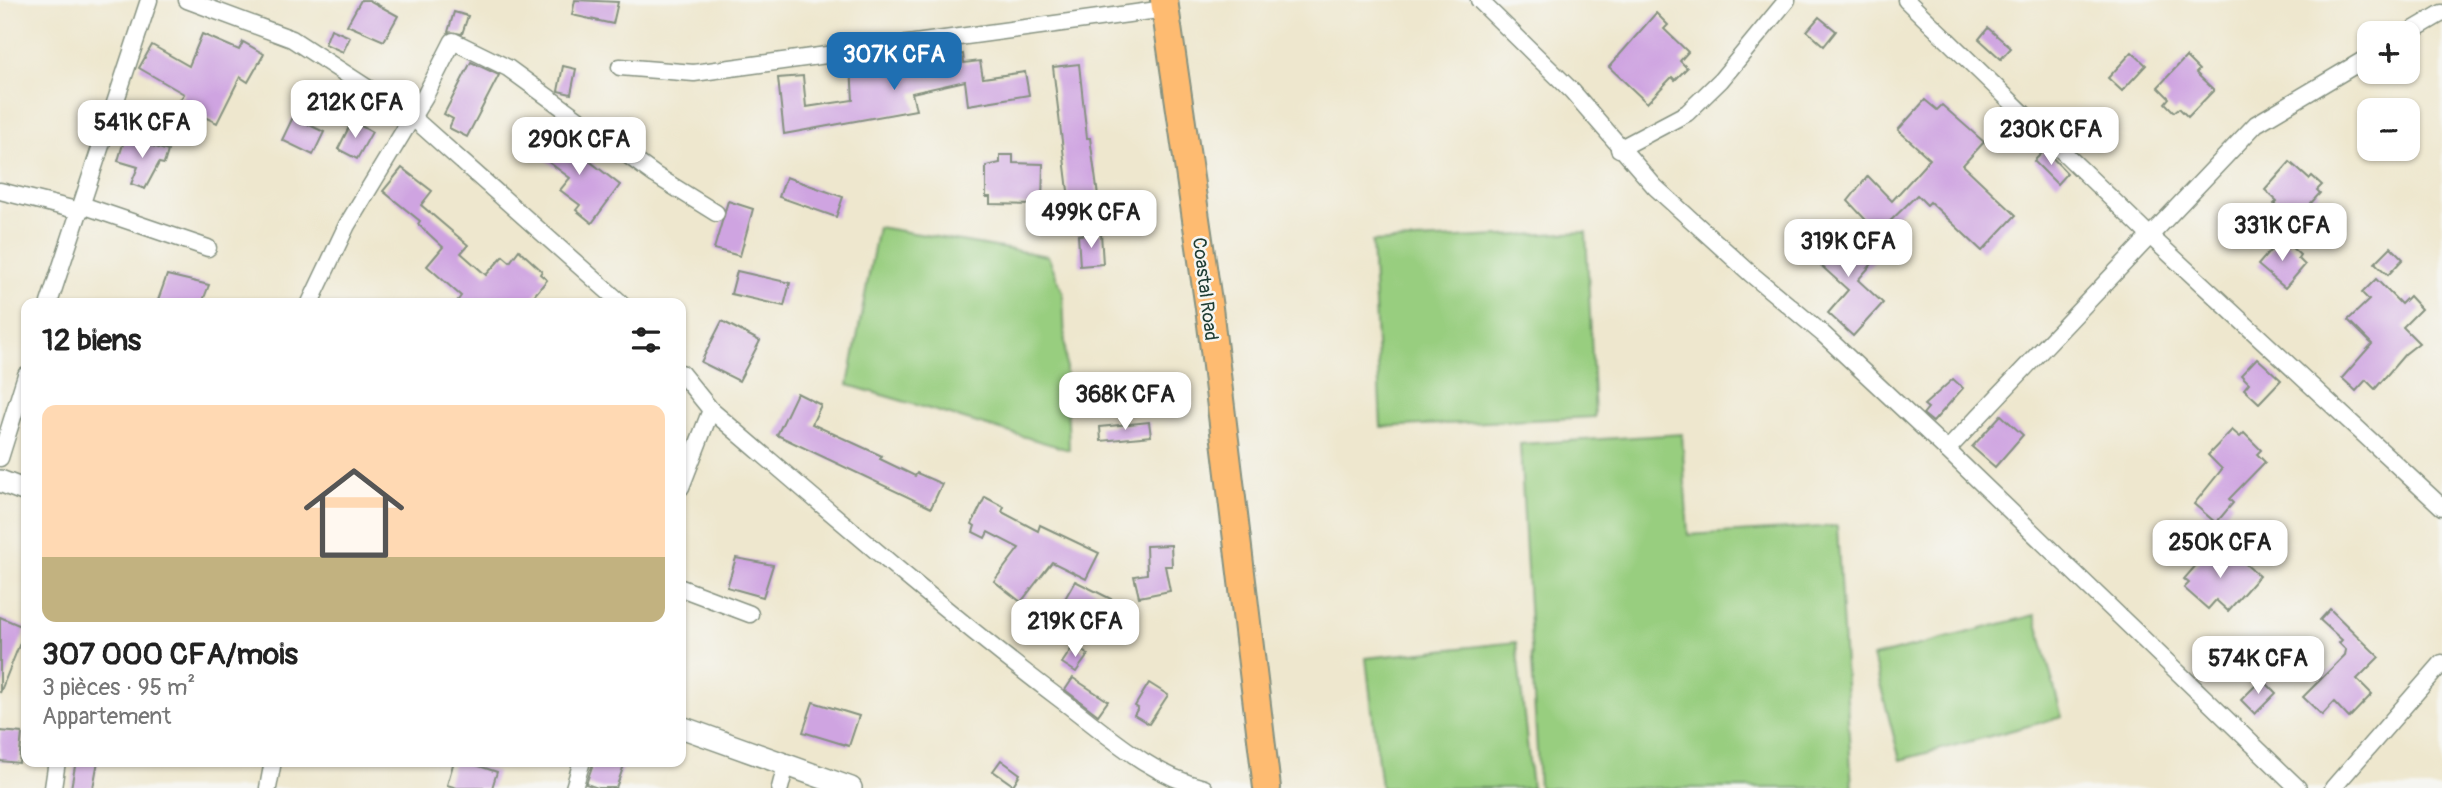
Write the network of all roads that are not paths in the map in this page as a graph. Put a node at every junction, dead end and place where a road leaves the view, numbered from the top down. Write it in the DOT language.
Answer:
graph roads {
  1 [pos="149,0"];
  2 [pos="187,0"];
  3 [pos="1479,0"];
  4 [pos="1787,0"];
  5 [pos="1906,0"];
  6 [pos="1164,4"];
  7 [pos="2442,13"];
  8 [pos="2420,26"];
  9 [pos="2357,64"];
  10 [pos="620,67"];
  11 [pos="412,117"];
  12 [pos="1619,149"];
  13 [pos="0,191"];
  14 [pos="81,208"];
  15 [pos="716,213"];
  16 [pos="2148,234"];
  17 [pos="208,248"];
  18 [pos="51,298"];
  19 [pos="312,298"];
  20 [pos="615,298"];
  21 [pos="686,379"];
  22 [pos="21,391"];
  23 [pos="711,410"];
  24 [pos="1947,450"];
  25 [pos="0,458"];
  26 [pos="686,474"];
  27 [pos="0,481"];
  28 [pos="21,489"];
  29 [pos="2442,507"];
  30 [pos="686,590"];
  31 [pos="750,614"];
  32 [pos="2442,663"];
  33 [pos="686,729"];
  34 [pos="786,765"];
  35 [pos="56,767"];
  36 [pos="272,767"];
  37 [pos="580,767"];
  38 [pos="53,788"];
  39 [pos="268,788"];
  40 [pos="574,788"];
  41 [pos="780,788"];
  42 [pos="851,788"];
  43 [pos="1204,788"];
  44 [pos="1267,788"];
  45 [pos="2298,788"];
  46 [pos="2333,788"];
  1 -- 14 [label="street"];
  2 -- 11 [label="street"];
  3 -- 12 [label="street"];
  4 -- 12 [label="street"];
  5 -- 16 [label="street"];
  6 -- 10 [label="street"];
  6 -- 44 [label="main road, Coastal Road"];
  7 -- 8 [label="street"];
  9 -- 16 [label="street"];
  11 -- 15 [label="street"];
  11 -- 19 [label="street"];
  11 -- 20 [label="street"];
  12 -- 24 [label="street"];
  13 -- 14 [label="street"];
  14 -- 17 [label="street"];
  14 -- 18 [label="street"];
  16 -- 24 [label="street"];
  16 -- 29 [label="street"];
  21 -- 23 [label="street"];
  22 -- 25 [label="street"];
  23 -- 26 [label="street"];
  23 -- 43 [label="street"];
  24 -- 45 [label="street"];
  27 -- 28 [label="street"];
  30 -- 31 [label="street"];
  32 -- 46 [label="street"];
  33 -- 34 [label="street"];
  34 -- 41 [label="street"];
  34 -- 42 [label="street"];
  35 -- 38 [label="street"];
  36 -- 39 [label="street"];
  37 -- 40 [label="street"];
}
